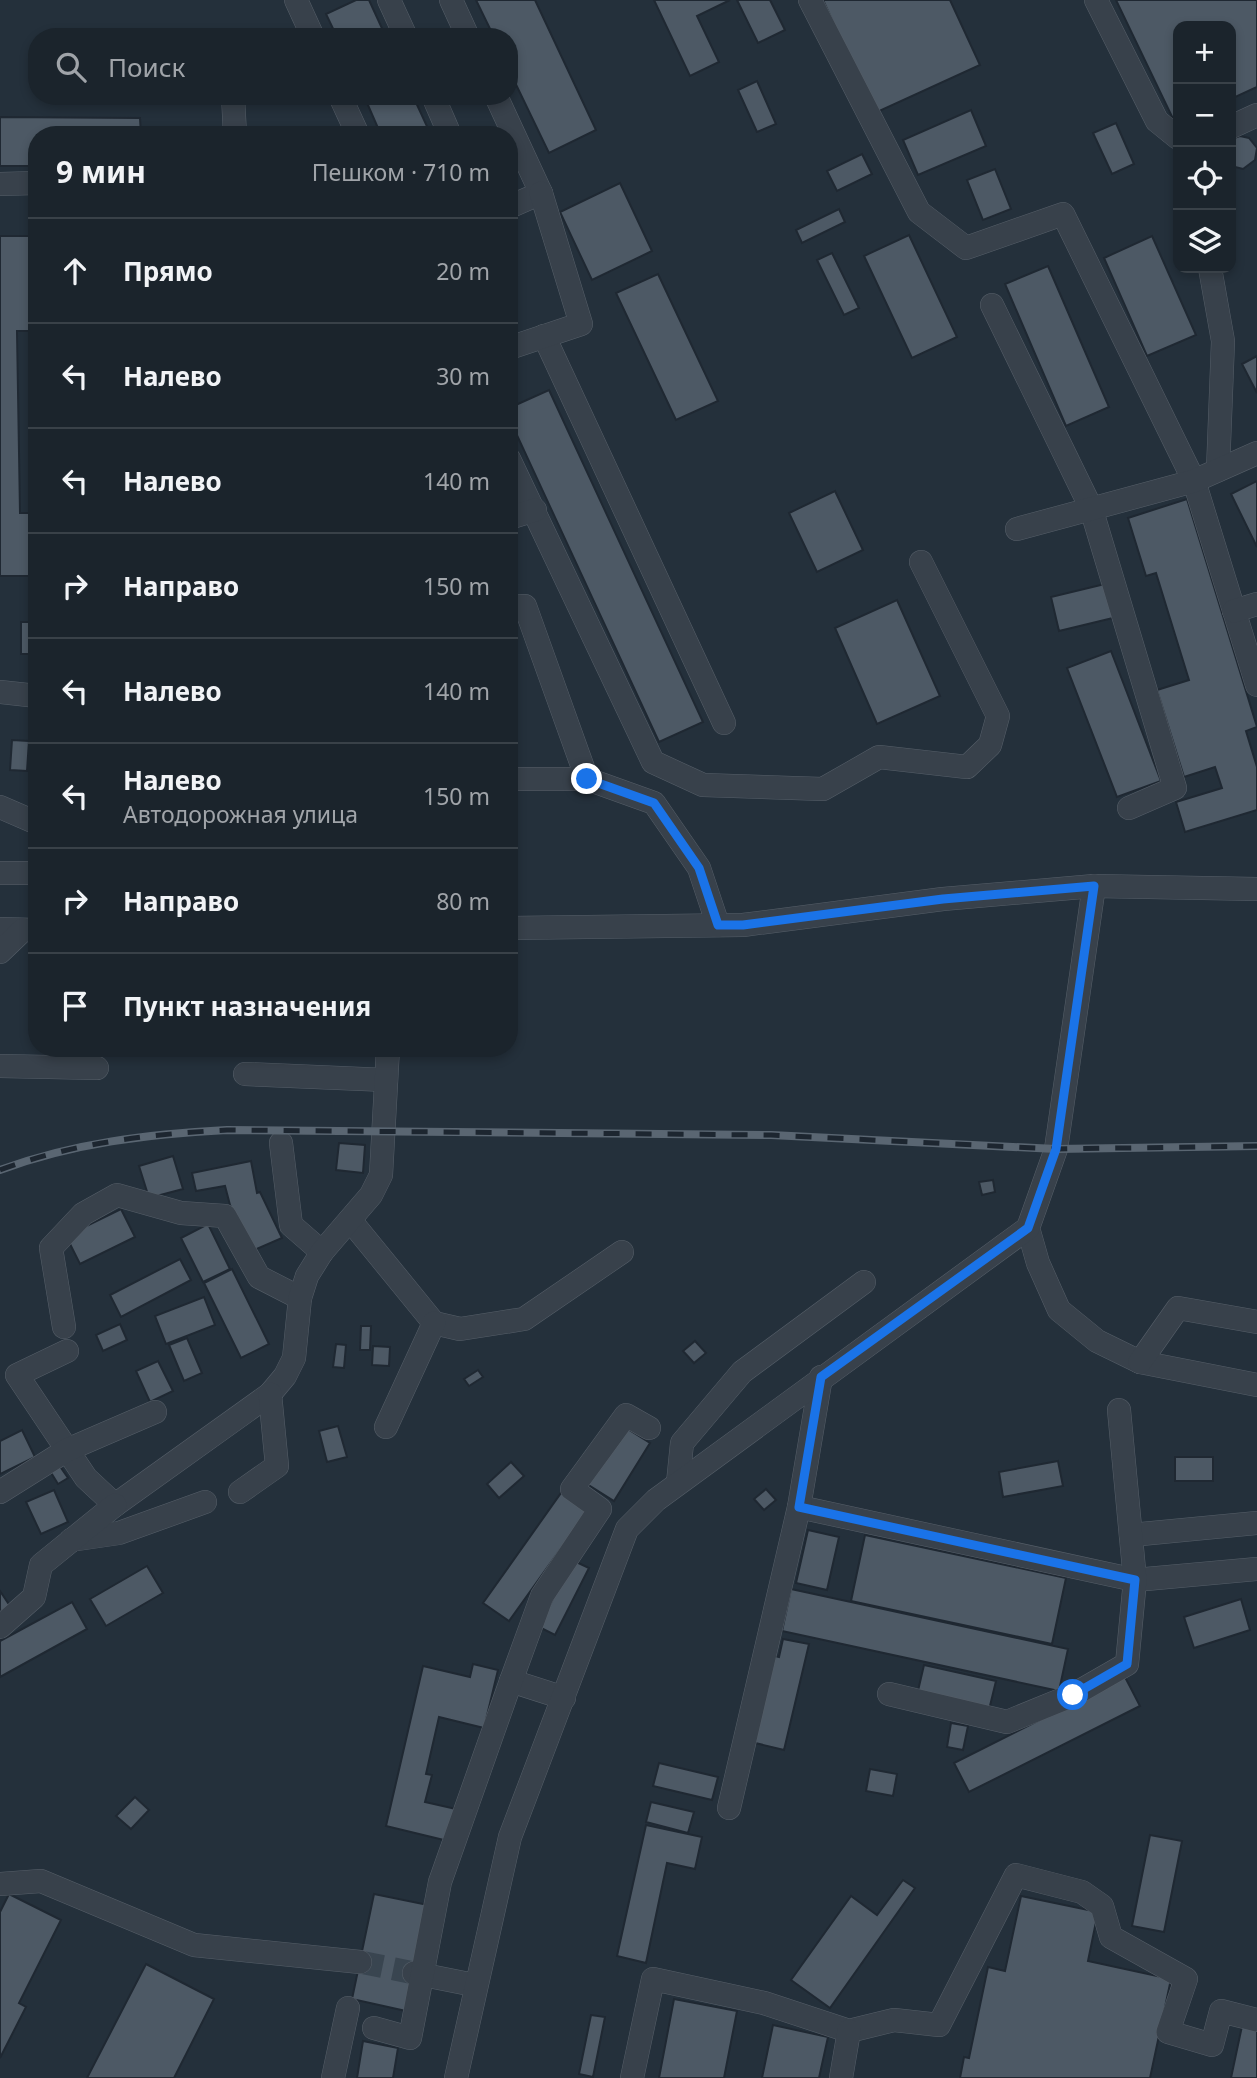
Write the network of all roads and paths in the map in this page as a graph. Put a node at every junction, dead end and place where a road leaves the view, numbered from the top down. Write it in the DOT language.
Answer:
graph roads {
  1 [pos="296,0"];
  2 [pos="389,0"];
  3 [pos="451,0"];
  4 [pos="810,0"];
  5 [pos="1096,0"];
  6 [pos="309,28"];
  7 [pos="402,28"];
  8 [pos="464,28"];
  9 [pos="233,105"];
  10 [pos="344,105"];
  11 [pos="437,105"];
  12 [pos="500,105"];
  13 [pos="1257,114"];
  14 [pos="1236,124"];
  15 [pos="235,126"];
  16 [pos="354,126"];
  17 [pos="446,126"];
  18 [pos="510,126"];
  19 [pos="1173,134"];
  20 [pos="518,143"];
  21 [pos="28,183"];
  22 [pos="0,184"];
  23 [pos="541,193"];
  24 [pos="518,203"];
  25 [pos="1211,273"];
  26 [pos="992,305"];
  27 [pos="544,336"];
  28 [pos="518,345"];
  29 [pos="1257,453"];
  30 [pos="1218,470"];
  31 [pos="1194,481"];
  32 [pos="518,486"];
  33 [pos="524,504"];
  34 [pos="1091,508"];
  35 [pos="1017,529"];
  36 [pos="921,562"];
  37 [pos="1257,604"];
  38 [pos="518,606"];
  39 [pos="1234,611"];
  40 [pos="1257,685"];
  41 [pos="0,692"];
  42 [pos="28,695"];
  43 [pos="724,723"];
  44 [pos="518,779"];
  45 [pos="587,779"];
  46 [pos="0,807"];
  47 [pos="1129,808"];
  48 [pos="28,819"];
  49 [pos="0,873"];
  50 [pos="28,873"];
  51 [pos="1094,886"];
  52 [pos="1257,889"];
  53 [pos="718,925"];
  54 [pos="518,928"];
  55 [pos="20,930"];
  56 [pos="0,952"];
  57 [pos="387,1057"];
  58 [pos="0,1066"];
  59 [pos="97,1068"];
  60 [pos="245,1074"];
  61 [pos="386,1080"];
  62 [pos="281,1143"];
  63 [pos="350,1220"];
  64 [pos="1028,1228"];
  65 [pos="321,1252"];
  66 [pos="622,1252"];
  67 [pos="864,1282"];
  68 [pos="300,1298"];
  69 [pos="1257,1322"];
  70 [pos="434,1323"];
  71 [pos="64,1327"];
  72 [pos="67,1351"];
  73 [pos="1140,1362"];
  74 [pos="821,1377"];
  75 [pos="8,1378"];
  76 [pos="1257,1385"];
  77 [pos="270,1394"];
  78 [pos="1119,1409"];
  79 [pos="155,1412"];
  80 [pos="386,1427"];
  81 [pos="649,1428"];
  82 [pos="67,1450"];
  83 [pos="678,1483"];
  84 [pos="0,1492"];
  85 [pos="240,1492"];
  86 [pos="205,1502"];
  87 [pos="115,1505"];
  88 [pos="799,1507"];
  89 [pos="1257,1523"];
  90 [pos="1131,1535"];
  91 [pos="71,1540"];
  92 [pos="1257,1569"];
  93 [pos="1135,1580"];
  94 [pos="0,1627"];
  95 [pos="511,1681"];
  96 [pos="890,1694"];
  97 [pos="564,1698"];
  98 [pos="729,1808"];
  99 [pos="0,1884"];
  100 [pos="360,1962"];
  101 [pos="419,1974"];
  102 [pos="474,1986"];
  103 [pos="348,2008"];
  104 [pos="1257,2020"];
  105 [pos="374,2028"];
  106 [pos="849,2031"];
  107 [pos="333,2078"];
  108 [pos="456,2078"];
  109 [pos="632,2078"];
  110 [pos="841,2078"];
  1 -- 6 [label="street"];
  2 -- 7 [label="street"];
  3 -- 8 [label="street"];
  4 -- 31 [label="street"];
  5 -- 19 [label="street"];
  9 -- 15 [label="street"];
  10 -- 16 [label="street"];
  11 -- 17 [label="street"];
  12 -- 18 [label="street"];
  13 -- 14 [label="street"];
  20 -- 23 [label="street"];
  21 -- 22 [label="street"];
  23 -- 24 [label="street"];
  23 -- 27 [label="street"];
  25 -- 30 [label="street"];
  26 -- 34 [label="street"];
  27 -- 28 [label="street"];
  27 -- 43 [label="street"];
  29 -- 30 [label="street"];
  30 -- 31 [label="street"];
  31 -- 34 [label="street"];
  31 -- 39 [label="street"];
  32 -- 33 [label="street"];
  33 -- 36 [label="street"];
  34 -- 35 [label="street"];
  34 -- 47 [label="street"];
  37 -- 39 [label="street"];
  38 -- 45 [label="street"];
  39 -- 40 [label="street"];
  41 -- 42 [label="street"];
  44 -- 45 [label="street"];
  45 -- 53 [label="street"];
  46 -- 48 [label="street"];
  49 -- 50 [label="street"];
  51 -- 52 [label="street"];
  51 -- 53 [label="street"];
  51 -- 64 [label="street"];
  53 -- 54 [label="street"];
  55 -- 56 [label="street"];
  57 -- 61 [label="street"];
  58 -- 59 [label="street"];
  60 -- 61 [label="street"];
  61 -- 63 [label="street"];
  62 -- 65 [label="street"];
  63 -- 65 [label="street"];
  63 -- 70 [label="street"];
  64 -- 73 [label="street"];
  64 -- 74 [label="street"];
  65 -- 68 [label="street"];
  66 -- 70 [label="street"];
  67 -- 83 [label="street"];
  68 -- 71 [label="street"];
  68 -- 77 [label="street"];
  69 -- 73 [label="street"];
  70 -- 80 [label="street"];
  72 -- 75 [label="street"];
  73 -- 76 [label="street"];
  74 -- 83 [label="street"];
  74 -- 88 [label="street"];
  75 -- 82 [label="street"];
  77 -- 85 [label="street"];
  77 -- 87 [label="street"];
  78 -- 90 [label="street"];
  79 -- 82 [label="street"];
  81 -- 95 [label="street"];
  82 -- 84 [label="street"];
  82 -- 87 [label="street"];
  83 -- 97 [label="street"];
  86 -- 91 [label="street"];
  87 -- 91 [label="street"];
  88 -- 93 [label="street"];
  88 -- 98 [label="street"];
  89 -- 90 [label="street"];
  90 -- 93 [label="street"];
  91 -- 94 [label="street"];
  92 -- 93 [label="street"];
  93 -- 96 [label="street"];
  95 -- 97 [label="street"];
  95 -- 101 [label="street"];
  97 -- 102 [label="street"];
  99 -- 100 [label="street"];
  101 -- 102 [label="street"];
  101 -- 105 [label="street"];
  102 -- 108 [label="street"];
  103 -- 107 [label="street"];
  104 -- 106 [label="street"];
  106 -- 109 [label="street"];
  106 -- 110 [label="street"];
}
